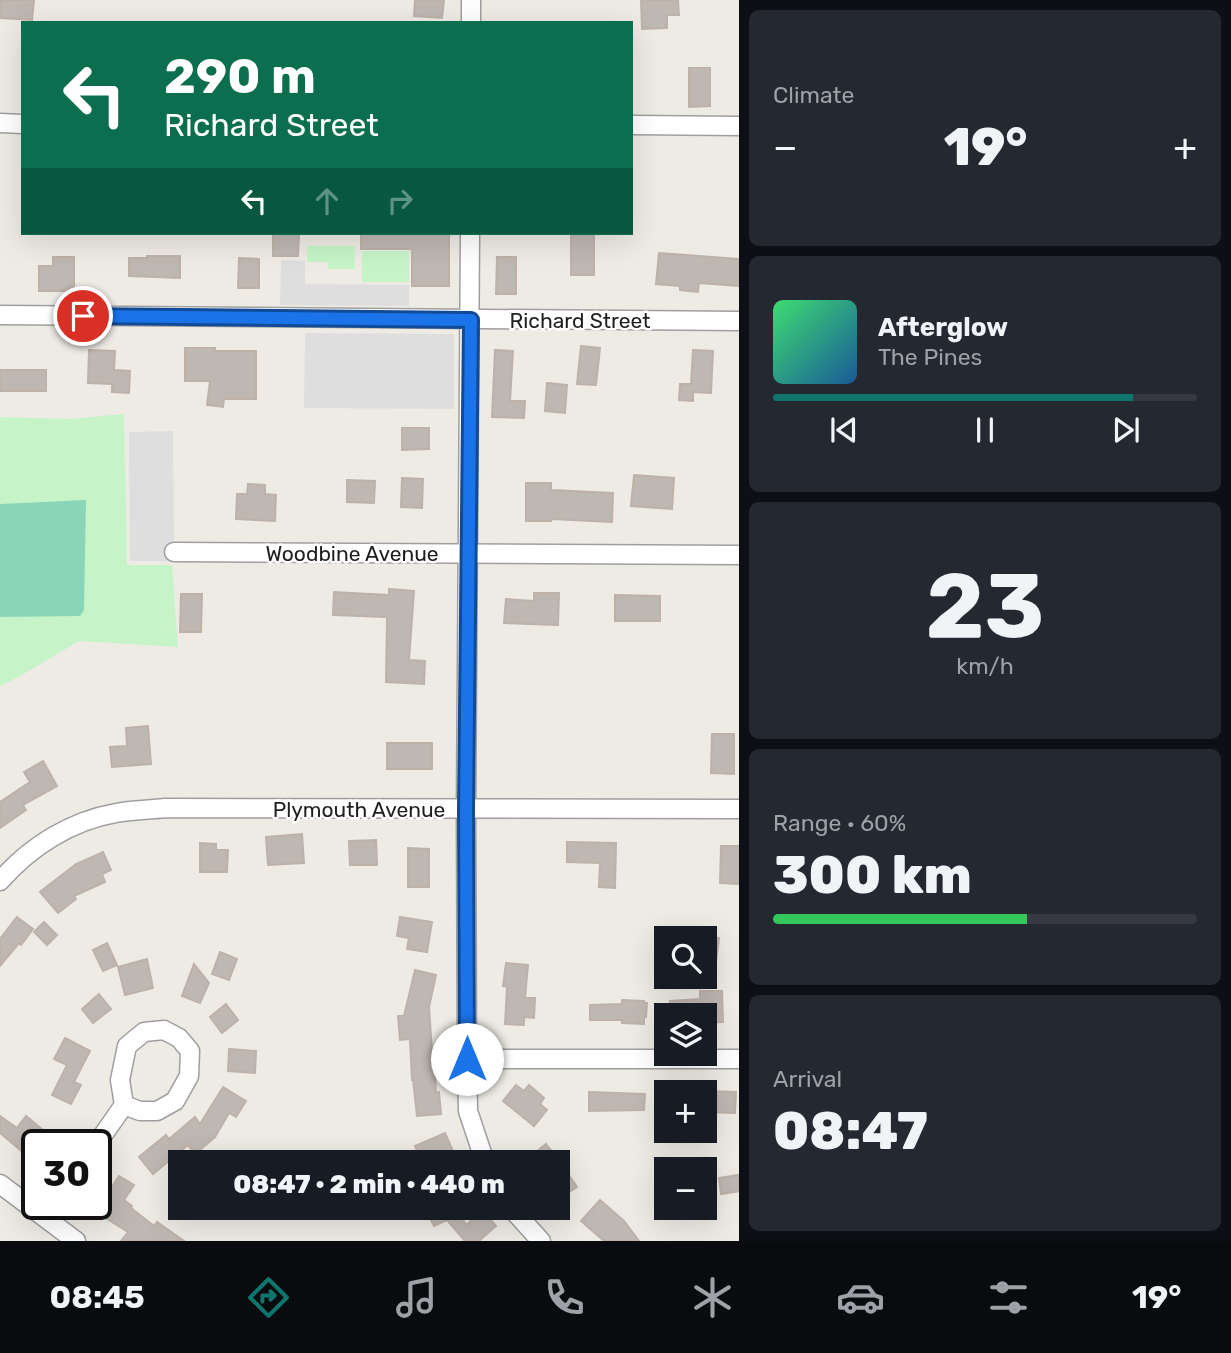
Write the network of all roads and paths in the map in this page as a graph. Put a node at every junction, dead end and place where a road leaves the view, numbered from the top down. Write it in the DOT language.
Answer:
graph roads {
  1 [pos="471,0"];
  2 [pos="471,21"];
  3 [pos="0,124"];
  4 [pos="21,124"];
  5 [pos="633,125"];
  6 [pos="739,126"];
  7 [pos="470,235"];
  8 [pos="0,315"];
  9 [pos="471,320"];
  10 [pos="739,321"];
  11 [pos="174,552"];
  12 [pos="468,554"];
  13 [pos="739,555"];
  14 [pos="739,809"];
  15 [pos="466,810"];
  16 [pos="0,881"];
  17 [pos="467,1059"];
  18 [pos="739,1059"];
  19 [pos="124,1105"];
  20 [pos="107,1129"];
  21 [pos="481,1150"];
  22 [pos="0,1184"];
  23 [pos="21,1196"];
  24 [pos="56,1220"];
  25 [pos="522,1220"];
  26 [pos="76,1241"];
  27 [pos="541,1241"];
  1 -- 2 [label="street"];
  3 -- 4 [label="street"];
  5 -- 6 [label="street"];
  7 -- 9 [label="street"];
  8 -- 9 [label="street, Richard Street"];
  9 -- 10 [label="street, Richard Street"];
  9 -- 12 [label="street"];
  11 -- 12 [label="street, Woodbine Avenue"];
  12 -- 13 [label="street, Woodbine Avenue"];
  12 -- 15 [label="street"];
  14 -- 15 [label="street, Plymouth Avenue"];
  15 -- 16 [label="street, Plymouth Avenue"];
  15 -- 17 [label="street"];
  17 -- 18 [label="street"];
  17 -- 21 [label="street"];
  19 -- 19 [label="street"];
  19 -- 20 [label="street"];
  22 -- 23 [label="street"];
  24 -- 26 [label="street"];
  25 -- 27 [label="street"];
}
